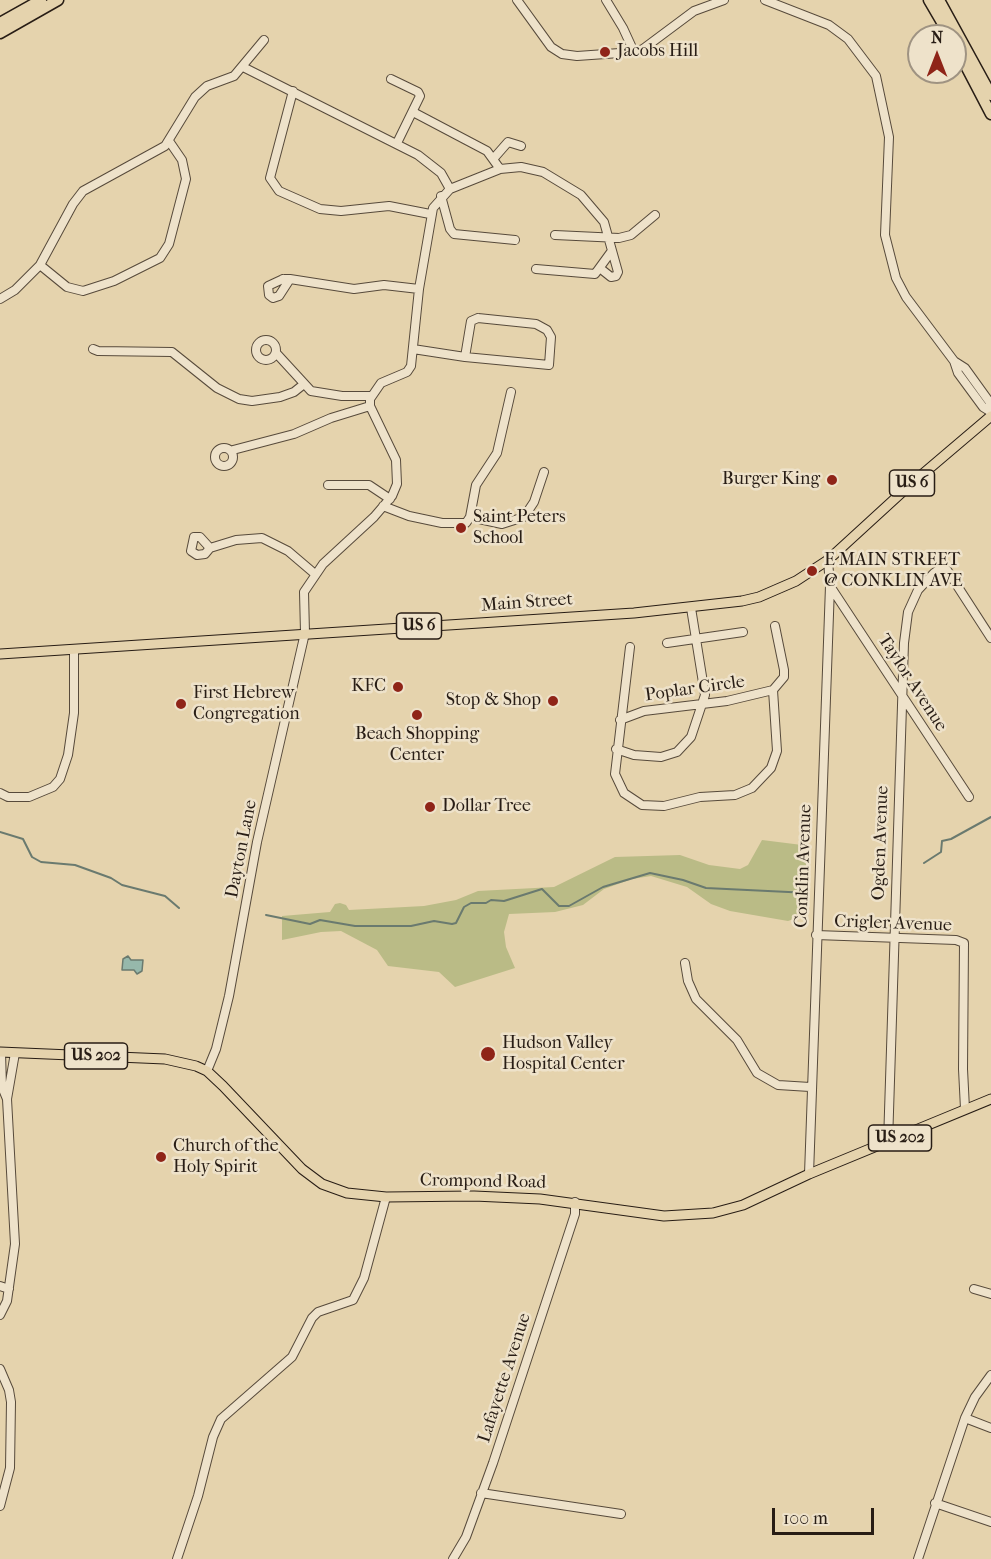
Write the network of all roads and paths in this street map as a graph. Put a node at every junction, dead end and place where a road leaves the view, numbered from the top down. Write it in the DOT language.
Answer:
graph roads {
  1 [pos="41,0"];
  2 [pos="58,0"];
  3 [pos="517,0"];
  4 [pos="606,0"];
  5 [pos="724,0"];
  6 [pos="765,0"];
  7 [pos="929,0"];
  8 [pos="939,0"];
  9 [pos="0,23"];
  10 [pos="943,24"];
  11 [pos="0,33"];
  12 [pos="264,40"];
  13 [pos="634,52"];
  14 [pos="243,67"];
  15 [pos="967,68"];
  16 [pos="391,79"];
  17 [pos="292,92"];
  18 [pos="991,95"];
  19 [pos="413,112"];
  20 [pos="991,114"];
  21 [pos="169,141"];
  22 [pos="397,143"];
  23 [pos="521,146"];
  24 [pos="494,158"];
  25 [pos="501,169"];
  26 [pos="450,189"];
  27 [pos="441,196"];
  28 [pos="430,214"];
  29 [pos="655,215"];
  30 [pos="555,235"];
  31 [pos="609,237"];
  32 [pos="515,240"];
  33 [pos="611,252"];
  34 [pos="40,265"];
  35 [pos="536,269"];
  36 [pos="601,269"];
  37 [pos="290,279"];
  38 [pos="419,289"];
  39 [pos="0,299"];
  40 [pos="93,349"];
  41 [pos="413,349"];
  42 [pos="277,354"];
  43 [pos="465,357"];
  44 [pos="954,361"];
  45 [pos="304,384"];
  46 [pos="511,392"];
  47 [pos="371,396"];
  48 [pos="991,404"];
  49 [pos="370,406"];
  50 [pos="991,412"];
  51 [pos="991,416"];
  52 [pos="232,450"];
  53 [pos="543,472"];
  54 [pos="328,485"];
  55 [pos="390,499"];
  56 [pos="383,506"];
  57 [pos="470,517"];
  58 [pos="210,548"];
  59 [pos="828,560"];
  60 [pos="315,574"];
  61 [pos="830,586"];
  62 [pos="691,608"];
  63 [pos="775,626"];
  64 [pos="743,632"];
  65 [pos="305,633"];
  66 [pos="991,638"];
  67 [pos="697,640"];
  68 [pos="667,643"];
  69 [pos="630,647"];
  70 [pos="74,649"];
  71 [pos="0,654"];
  72 [pos="773,690"];
  73 [pos="901,694"];
  74 [pos="703,703"];
  75 [pos="620,720"];
  76 [pos="616,749"];
  77 [pos="0,793"];
  78 [pos="969,797"];
  79 [pos="816,935"];
  80 [pos="893,939"];
  81 [pos="685,963"];
  82 [pos="0,1052"];
  83 [pos="15,1053"];
  84 [pos="207,1071"];
  85 [pos="810,1087"];
  86 [pos="7,1099"];
  87 [pos="991,1099"];
  88 [pos="965,1110"];
  89 [pos="888,1143"];
  90 [pos="809,1174"];
  91 [pos="386,1197"];
  92 [pos="575,1202"];
  93 [pos="0,1286"];
  94 [pos="9,1289"];
  95 [pos="974,1289"];
  96 [pos="991,1294"];
  97 [pos="0,1315"];
  98 [pos="0,1369"];
  99 [pos="991,1375"];
  100 [pos="965,1418"];
  101 [pos="991,1428"];
  102 [pos="481,1493"];
  103 [pos="935,1503"];
  104 [pos="0,1506"];
  105 [pos="621,1514"];
  106 [pos="991,1522"];
  107 [pos="177,1559"];
  108 [pos="453,1559"];
  109 [pos="918,1559"];
  1 -- 9 [label="highway"];
  2 -- 11 [label="highway"];
  3 -- 13 [label="street"];
  4 -- 13 [label="street"];
  5 -- 13 [label="street"];
  6 -- 44 [label="street"];
  7 -- 10 [label="highway"];
  8 -- 18 [label="highway"];
  12 -- 14 [label="street"];
  14 -- 17 [label="street"];
  14 -- 21 [label="street"];
  15 -- 20 [label="highway"];
  16 -- 19 [label="street"];
  17 -- 22 [label="street"];
  17 -- 28 [label="street"];
  19 -- 22 [label="street"];
  19 -- 24 [label="street"];
  21 -- 34 [label="street"];
  21 -- 34 [label="street"];
  22 -- 26 [label="street"];
  23 -- 24 [label="street"];
  24 -- 25 [label="street"];
  25 -- 26 [label="street"];
  25 -- 31 [label="street"];
  26 -- 27 [label="street"];
  27 -- 28 [label="street"];
  27 -- 32 [label="street"];
  28 -- 38 [label="street"];
  29 -- 31 [label="street"];
  30 -- 31 [label="street"];
  31 -- 33 [label="street"];
  33 -- 36 [label="street"];
  33 -- 36 [label="street"];
  34 -- 39 [label="street"];
  35 -- 36 [label="street"];
  37 -- 38 [label="street"];
  38 -- 41 [label="street"];
  40 -- 45 [label="street"];
  41 -- 43 [label="street"];
  41 -- 47 [label="street"];
  42 -- 45 [label="street"];
  43 -- 43 [label="street"];
  44 -- 48 [label="street"];
  44 -- 50 [label="street"];
  45 -- 47 [label="street"];
  46 -- 57 [label="street"];
  47 -- 49 [label="street"];
  49 -- 52 [label="street"];
  49 -- 55 [label="street"];
  51 -- 59 [label="main road, Main Street / US 6"];
  53 -- 57 [label="street"];
  54 -- 55 [label="street"];
  55 -- 56 [label="street"];
  56 -- 57 [label="street"];
  56 -- 60 [label="street"];
  58 -- 60 [label="street"];
  59 -- 61 [label="street, Conklin Avenue"];
  59 -- 62 [label="main road, Main Street / US 6"];
  60 -- 65 [label="street, Dayton Lane"];
  61 -- 73 [label="street, Taylor Avenue"];
  61 -- 79 [label="street, Conklin Avenue"];
  62 -- 65 [label="main road, Main Street / US 6"];
  62 -- 67 [label="street"];
  63 -- 72 [label="street"];
  64 -- 67 [label="street"];
  65 -- 70 [label="main road, Main Street / US 6"];
  65 -- 84 [label="street, Dayton Lane"];
  66 -- 73 [label="street, Ogden Avenue"];
  67 -- 68 [label="street"];
  67 -- 74 [label="street"];
  69 -- 75 [label="street, Poplar Circle"];
  70 -- 71 [label="main road, Main Street / US 6"];
  70 -- 77 [label="street"];
  72 -- 74 [label="street, Poplar Circle"];
  72 -- 76 [label="street, Poplar Circle"];
  73 -- 78 [label="street, Taylor Avenue"];
  73 -- 80 [label="street, Ogden Avenue"];
  74 -- 75 [label="street, Poplar Circle"];
  74 -- 76 [label="street"];
  75 -- 76 [label="street, Poplar Circle"];
  79 -- 80 [label="street, Crigler Avenue"];
  79 -- 85 [label="street, Conklin Avenue"];
  80 -- 88 [label="street, Crigler Avenue"];
  80 -- 89 [label="street, Ogden Avenue"];
  81 -- 85 [label="street"];
  82 -- 83 [label="main road, Crompond Road / US 202"];
  82 -- 86 [label="street"];
  83 -- 84 [label="main road, Crompond Road / US 202"];
  83 -- 86 [label="street"];
  84 -- 91 [label="main road, Crompond Road / US 202"];
  85 -- 90 [label="street, Conklin Avenue"];
  86 -- 94 [label="street"];
  87 -- 88 [label="main road, Crompond Road / US 202"];
  88 -- 89 [label="main road, Crompond Road / US 202"];
  89 -- 90 [label="main road, Crompond Road / US 202"];
  90 -- 92 [label="main road, Crompond Road / US 202"];
  91 -- 92 [label="main road, Crompond Road / US 202"];
  91 -- 107 [label="street"];
  92 -- 102 [label="street, Lafayette Avenue"];
  93 -- 94 [label="street"];
  94 -- 97 [label="street"];
  95 -- 96 [label="street"];
  98 -- 104 [label="street"];
  99 -- 100 [label="street"];
  100 -- 101 [label="street"];
  100 -- 103 [label="street"];
  102 -- 105 [label="street"];
  102 -- 108 [label="street, Lafayette Avenue"];
  103 -- 106 [label="street"];
  103 -- 109 [label="street"];
}
